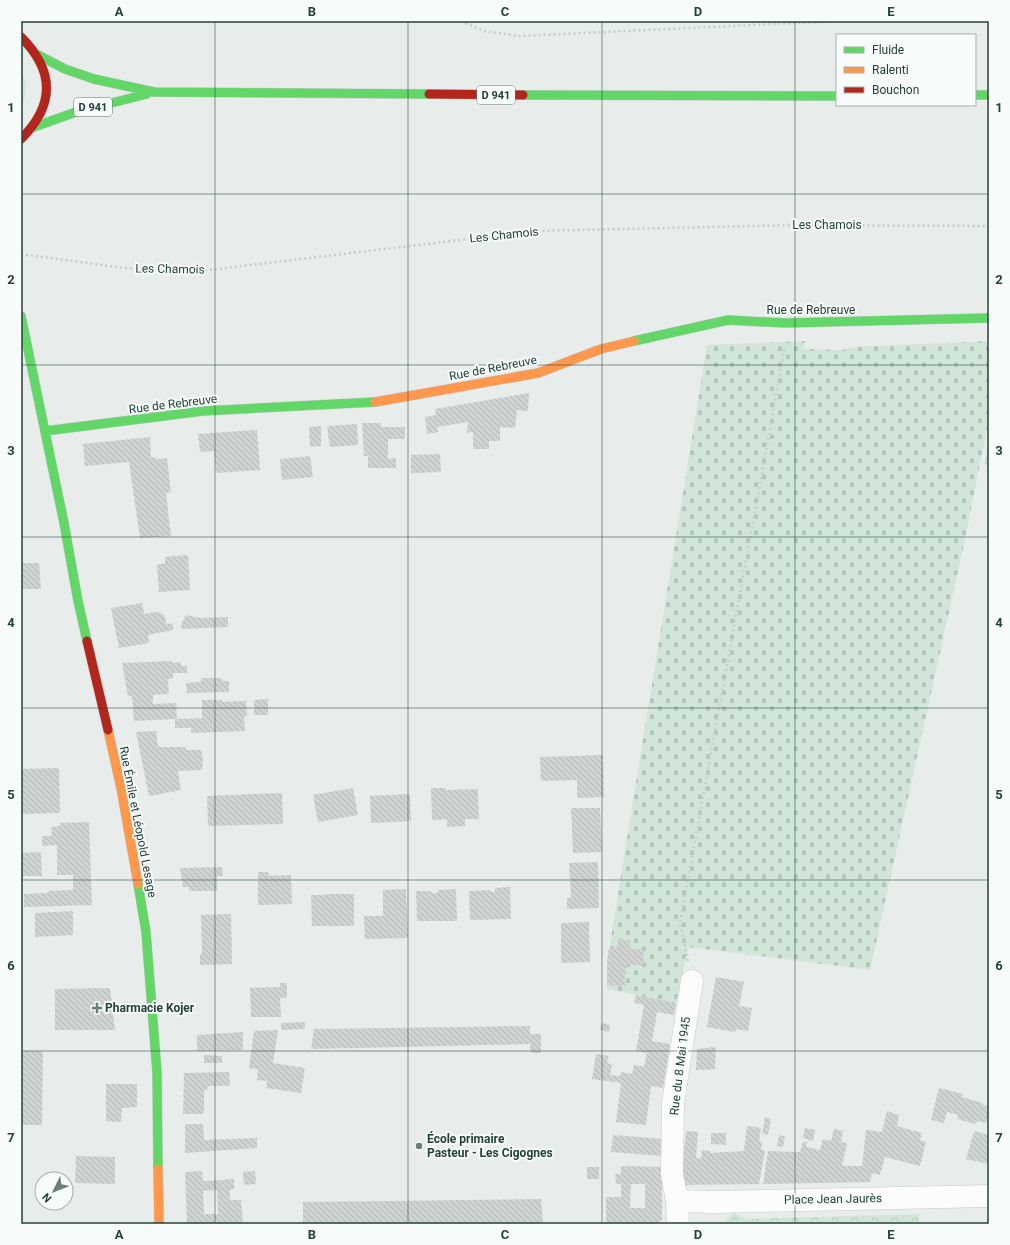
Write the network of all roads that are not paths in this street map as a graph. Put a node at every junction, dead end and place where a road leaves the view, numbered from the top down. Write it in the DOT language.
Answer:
graph roads {
  1 [pos="21,37"];
  2 [pos="38,55"];
  3 [pos="154,92"];
  4 [pos="989,94"];
  5 [pos="976,95"];
  6 [pos="836,96"];
  7 [pos="34,127"];
  8 [pos="21,139"];
  9 [pos="21,316"];
  10 [pos="989,318"];
  11 [pos="45,431"];
  12 [pos="692,981"];
  13 [pos="989,1196"];
  14 [pos="678,1200"];
  15 [pos="159,1224"];
  16 [pos="678,1224"];
  1 -- 2 [label="main road"];
  2 -- 3 [label="main road, D 941"];
  2 -- 7 [label="main road"];
  3 -- 6 [label="main road, D 941"];
  3 -- 7 [label="main road, D 941"];
  4 -- 5 [label="main road"];
  7 -- 8 [label="main road"];
  9 -- 11 [label="main road, Rue Émile et Léopold Lesage"];
  10 -- 11 [label="main road, Rue de Rebreuve"];
  11 -- 15 [label="main road, Rue Émile et Léopold Lesage"];
  12 -- 14 [label="street, Rue du 8 Mai 1945"];
  13 -- 14 [label="street, Place Jean Jaurès"];
  14 -- 16 [label="street, Rue du 8 Mai 1945"];
}
